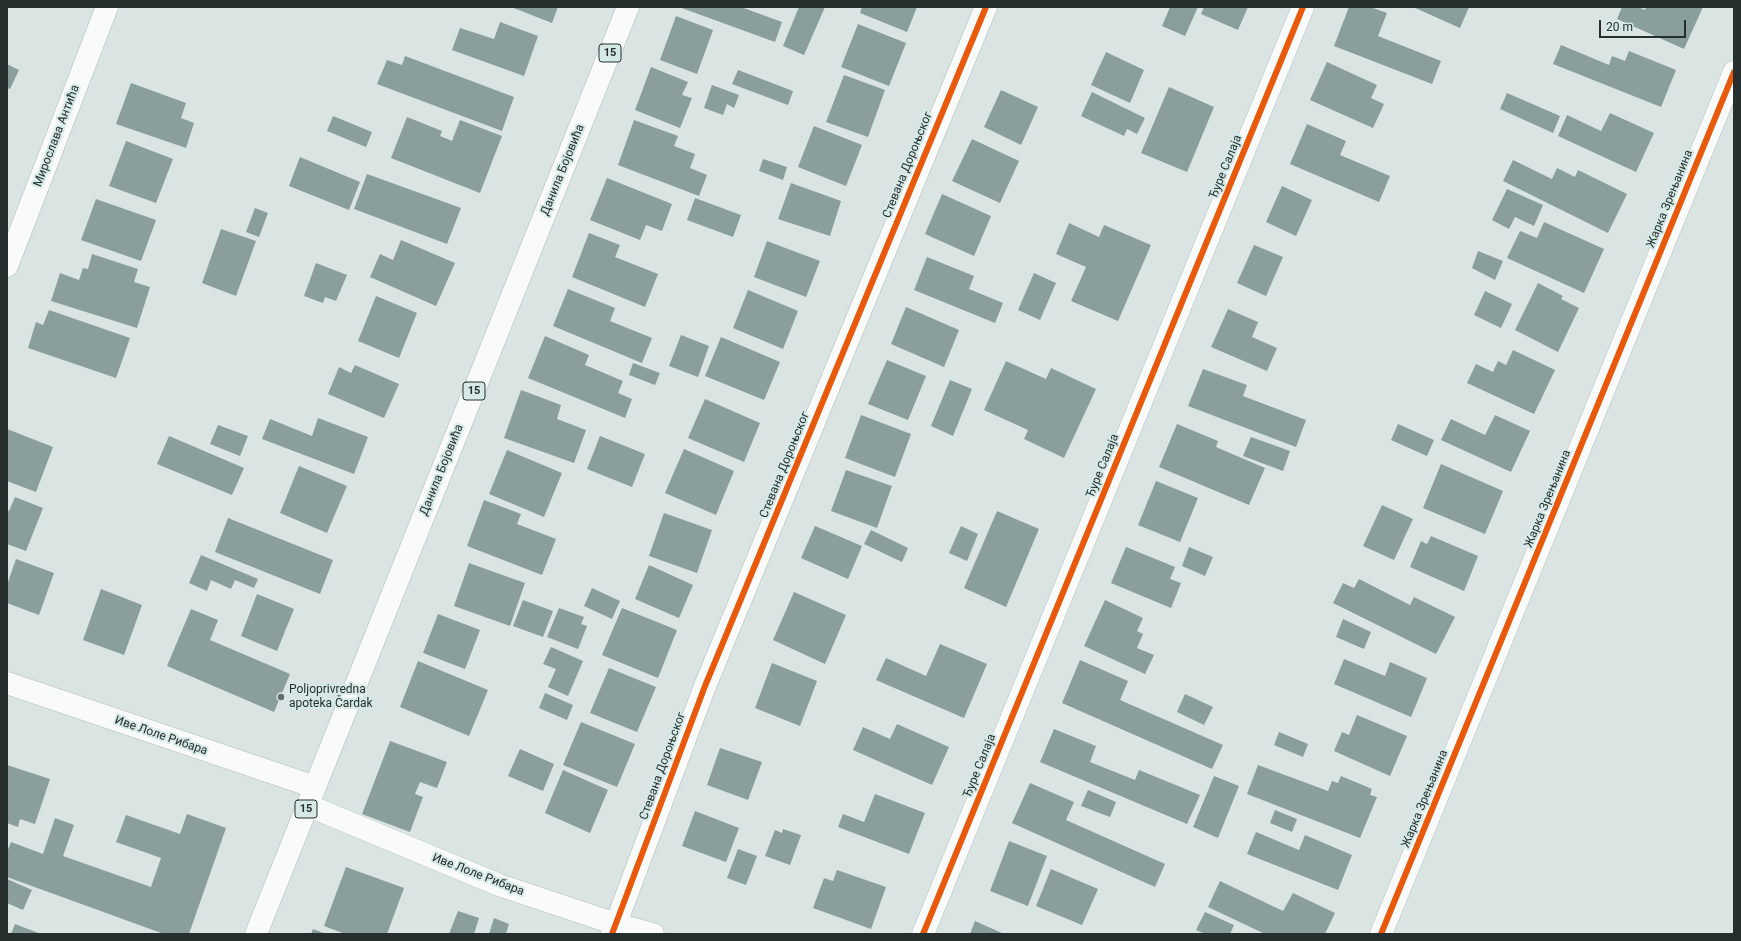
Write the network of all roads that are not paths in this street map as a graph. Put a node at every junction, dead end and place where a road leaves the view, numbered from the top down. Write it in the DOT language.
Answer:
graph roads {
  1 [pos="107,7"];
  2 [pos="628,7"];
  3 [pos="986,7"];
  4 [pos="1303,7"];
  5 [pos="1734,72"];
  6 [pos="7,266"];
  7 [pos="7,683"];
  8 [pos="311,796"];
  9 [pos="614,929"];
  10 [pos="256,934"];
  11 [pos="653,934"];
  12 [pos="923,934"];
  13 [pos="1382,934"];
  1 -- 6 [label="street, Мирослава Антића"];
  2 -- 8 [label="street, Данила Бојовића / 15"];
  3 -- 9 [label="street, Стевана Дороњског"];
  4 -- 12 [label="street, Ђуре Салаја"];
  5 -- 13 [label="street, Жарка Зрењанина"];
  7 -- 8 [label="street, Иве Лоле Рибара"];
  8 -- 9 [label="street, Иве Лоле Рибара"];
  8 -- 10 [label="street, Данила Бојовића / 15"];
  9 -- 11 [label="street, Иве Лоле Рибара"];
}
